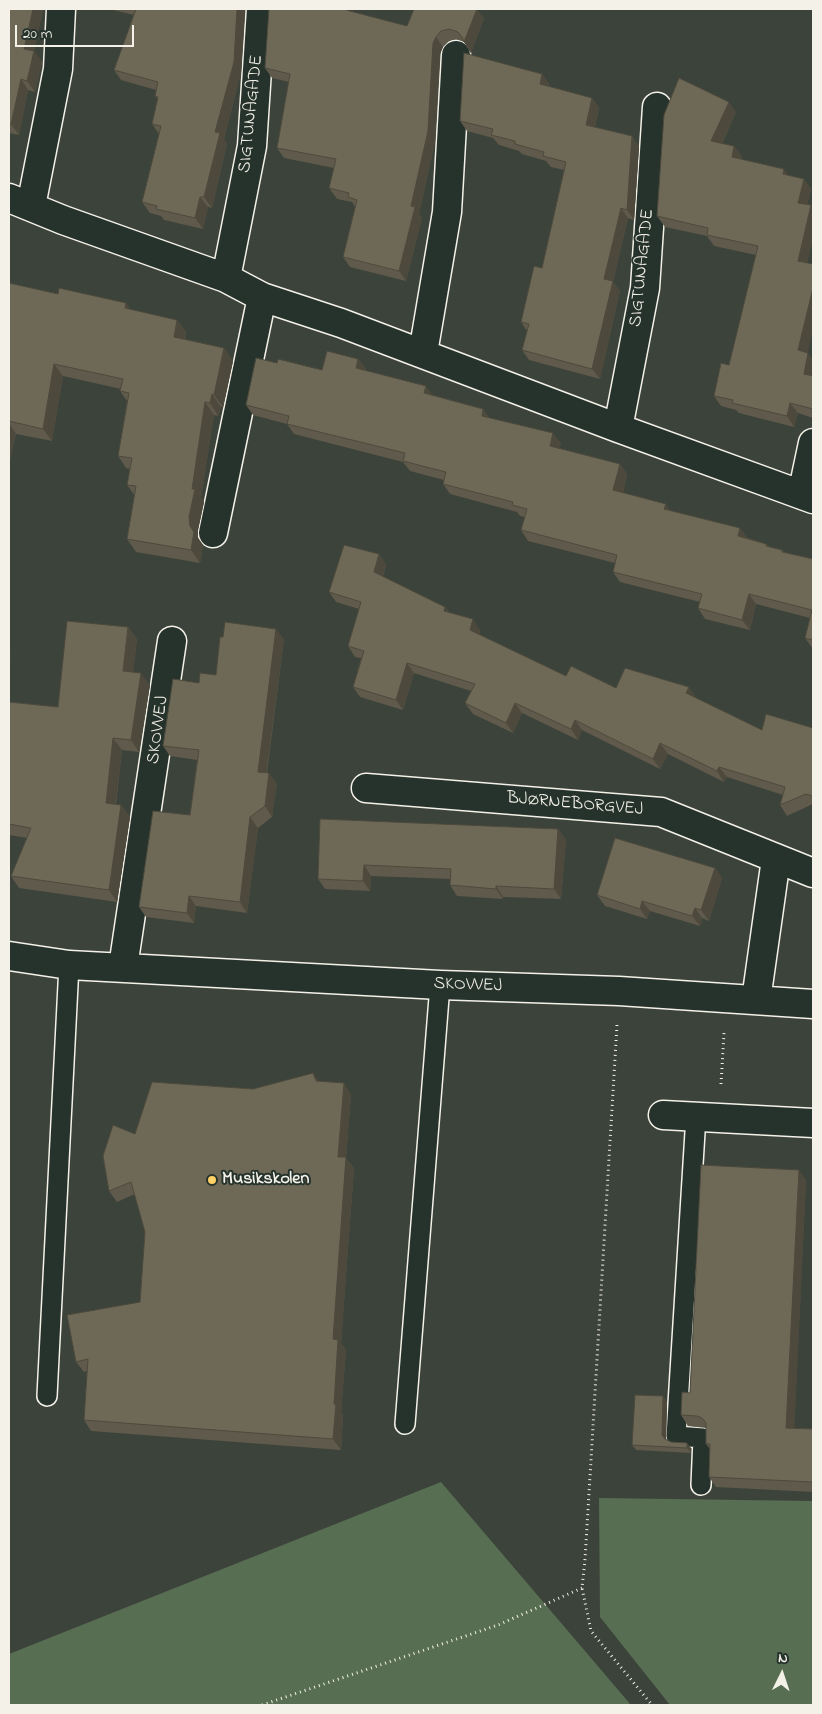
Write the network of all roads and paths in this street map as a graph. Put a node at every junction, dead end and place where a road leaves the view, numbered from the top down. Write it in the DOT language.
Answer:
graph roads {
  1 [pos="61,9"];
  2 [pos="261,9"];
  3 [pos="456,55"];
  4 [pos="657,107"];
  5 [pos="20,202"];
  6 [pos="226,278"];
  7 [pos="262,297"];
  8 [pos="423,353"];
  9 [pos="618,428"];
  10 [pos="813,443"];
  11 [pos="808,497"];
  12 [pos="213,533"];
  13 [pos="172,641"];
  14 [pos="366,788"];
  15 [pos="776,859"];
  16 [pos="813,873"];
  17 [pos="9,956"];
  18 [pos="69,965"];
  19 [pos="123,967"];
  20 [pos="440,985"];
  21 [pos="619,991"];
  22 [pos="725,997"];
  23 [pos="756,1000"];
  24 [pos="813,1004"];
  25 [pos="663,1115"];
  26 [pos="708,1117"];
  27 [pos="813,1122"];
  28 [pos="47,1396"];
  29 [pos="405,1424"];
  30 [pos="701,1485"];
  31 [pos="582,1588"];
  32 [pos="262,1705"];
  33 [pos="652,1705"];
  1 -- 5 [label="street"];
  2 -- 6 [label="street, SIGTUNAGADE"];
  3 -- 8 [label="street"];
  4 -- 9 [label="street, SIGTUNAGADE"];
  5 -- 6 [label="street"];
  6 -- 7 [label="street"];
  7 -- 8 [label="street"];
  7 -- 12 [label="street"];
  8 -- 9 [label="street"];
  9 -- 11 [label="street"];
  10 -- 11 [label="street"];
  13 -- 19 [label="street, SKOVVEJ"];
  14 -- 15 [label="street, BJØRNEBORGVEJ"];
  15 -- 16 [label="street, BJØRNEBORGVEJ"];
  15 -- 23 [label="street"];
  17 -- 18 [label="street, SKOVVEJ"];
  18 -- 19 [label="street, SKOVVEJ"];
  18 -- 28 [label="lane"];
  19 -- 20 [label="street, SKOVVEJ"];
  20 -- 21 [label="street, SKOVVEJ"];
  20 -- 29 [label="lane"];
  21 -- 22 [label="street, SKOVVEJ"];
  21 -- 31 [label="path"];
  22 -- 23 [label="street, SKOVVEJ"];
  22 -- 26 [label="path"];
  23 -- 24 [label="street, SKOVVEJ"];
  25 -- 26 [label="street"];
  26 -- 27 [label="street"];
  26 -- 30 [label="lane"];
  31 -- 32 [label="path"];
  31 -- 33 [label="path"];
}
